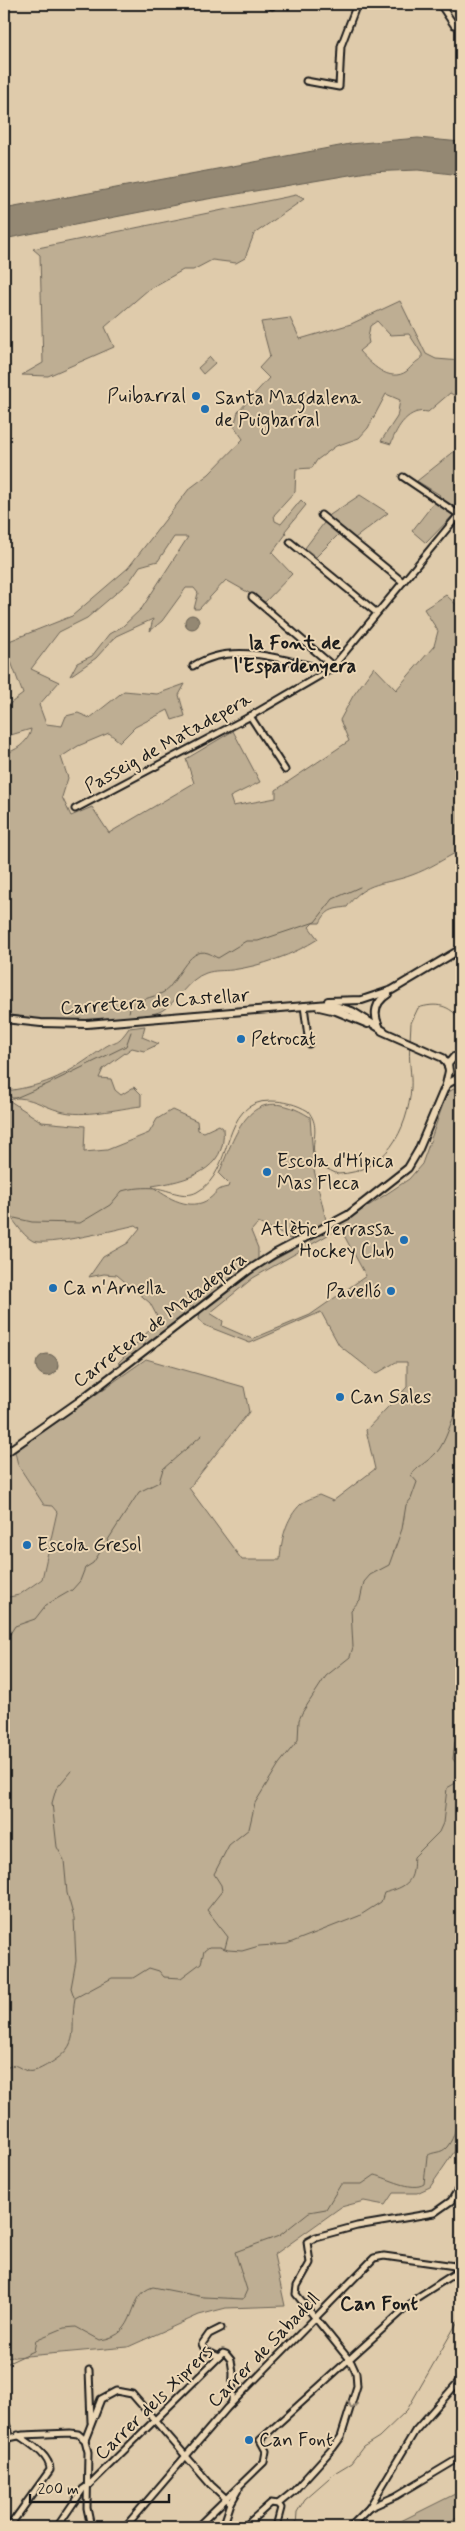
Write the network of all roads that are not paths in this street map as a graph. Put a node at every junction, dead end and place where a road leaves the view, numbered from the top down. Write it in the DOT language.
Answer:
graph roads {
  1 [pos="357,4"];
  2 [pos="440,4"];
  3 [pos="461,26"];
  4 [pos="306,81"];
  5 [pos="403,477"];
  6 [pos="460,513"];
  7 [pos="321,515"];
  8 [pos="290,542"];
  9 [pos="403,582"];
  10 [pos="252,597"];
  11 [pos="377,613"];
  12 [pos="193,666"];
  13 [pos="334,667"];
  14 [pos="328,670"];
  15 [pos="250,716"];
  16 [pos="285,770"];
  17 [pos="75,809"];
  18 [pos="461,949"];
  19 [pos="392,990"];
  20 [pos="357,1001"];
  21 [pos="318,1004"];
  22 [pos="306,1006"];
  23 [pos="347,1009"];
  24 [pos="4,1019"];
  25 [pos="366,1024"];
  26 [pos="382,1029"];
  27 [pos="309,1044"];
  28 [pos="461,1056"];
  29 [pos="440,1057"];
  30 [pos="454,1057"];
  31 [pos="449,1068"];
  32 [pos="461,1076"];
  33 [pos="446,1085"];
  34 [pos="4,1454"];
  35 [pos="461,2185"];
  36 [pos="461,2250"];
  37 [pos="459,2267"];
  38 [pos="316,2318"];
  39 [pos="221,2328"];
  40 [pos="219,2358"];
  41 [pos="349,2359"];
  42 [pos="89,2370"];
  43 [pos="461,2380"];
  44 [pos="232,2402"];
  45 [pos="4,2419"];
  46 [pos="155,2421"];
  47 [pos="91,2422"];
  48 [pos="18,2435"];
  49 [pos="11,2437"];
  50 [pos="4,2439"];
  51 [pos="85,2440"];
  52 [pos="186,2456"];
  53 [pos="461,2457"];
  54 [pos="240,2486"];
  55 [pos="87,2487"];
  56 [pos="225,2499"];
  57 [pos="231,2503"];
  58 [pos="278,2504"];
  59 [pos="369,2508"];
  60 [pos="9,2527"];
  61 [pos="58,2527"];
  62 [pos="91,2527"];
  63 [pos="125,2527"];
  64 [pos="197,2527"];
  65 [pos="223,2527"];
  66 [pos="244,2527"];
  67 [pos="276,2527"];
  68 [pos="350,2527"];
  1 -- 4 [label="street"];
  2 -- 3 [label="street"];
  5 -- 6 [label="street"];
  6 -- 9 [label="street, Passeig de Matadepera"];
  7 -- 9 [label="street"];
  8 -- 11 [label="street"];
  9 -- 11 [label="street, Passeig de Matadepera"];
  10 -- 13 [label="street"];
  11 -- 13 [label="street, Passeig de Matadepera"];
  12 -- 14 [label="street"];
  13 -- 14 [label="street, Passeig de Matadepera"];
  14 -- 15 [label="street, Passeig de Matadepera"];
  15 -- 16 [label="street"];
  15 -- 17 [label="street, Passeig de Matadepera"];
  18 -- 19 [label="street"];
  19 -- 20 [label="street"];
  19 -- 26 [label="street"];
  20 -- 21 [label="street"];
  20 -- 23 [label="street"];
  21 -- 22 [label="street, Carretera de Castellar"];
  21 -- 23 [label="street, Carretera de Castellar"];
  22 -- 24 [label="street, Carretera de Castellar"];
  22 -- 25 [label="street, Carretera de Castellar"];
  22 -- 27 [label="street"];
  23 -- 25 [label="street"];
  23 -- 26 [label="street, Carretera de Castellar"];
  25 -- 26 [label="street, Carretera de Castellar"];
  26 -- 29 [label="street"];
  28 -- 30 [label="street"];
  29 -- 30 [label="street"];
  29 -- 31 [label="street"];
  30 -- 31 [label="street"];
  31 -- 32 [label="street"];
  31 -- 33 [label="street, Carretera de Matadepera"];
  32 -- 33 [label="street"];
  33 -- 34 [label="street, Carretera de Matadepera"];
  35 -- 38 [label="street"];
  36 -- 37 [label="street"];
  37 -- 38 [label="street, Carrer de Sabadell"];
  37 -- 41 [label="street"];
  38 -- 41 [label="street"];
  38 -- 44 [label="street, Carrer de Sabadell"];
  39 -- 40 [label="street"];
  40 -- 44 [label="street, Carrer dels Xiprers"];
  40 -- 46 [label="street, Carrer dels Xiprers"];
  41 -- 54 [label="street"];
  41 -- 58 [label="street, one-way"];
  42 -- 47 [label="street"];
  43 -- 59 [label="street"];
  44 -- 52 [label="street, Carrer de Sabadell"];
  45 -- 49 [label="street"];
  46 -- 47 [label="street"];
  46 -- 52 [label="street"];
  46 -- 55 [label="street, Carrer dels Xiprers"];
  47 -- 51 [label="street"];
  48 -- 49 [label="street"];
  48 -- 51 [label="street"];
  48 -- 60 [label="street"];
  49 -- 50 [label="street"];
  51 -- 55 [label="street"];
  52 -- 56 [label="street"];
  52 -- 63 [label="street, Carrer de Sabadell"];
  53 -- 59 [label="street"];
  54 -- 56 [label="street"];
  54 -- 57 [label="street"];
  55 -- 61 [label="street, Carrer dels Xiprers"];
  55 -- 62 [label="street"];
  56 -- 57 [label="street"];
  56 -- 64 [label="street"];
  57 -- 65 [label="street"];
  58 -- 66 [label="street"];
  58 -- 67 [label="street"];
  59 -- 68 [label="street"];
}
